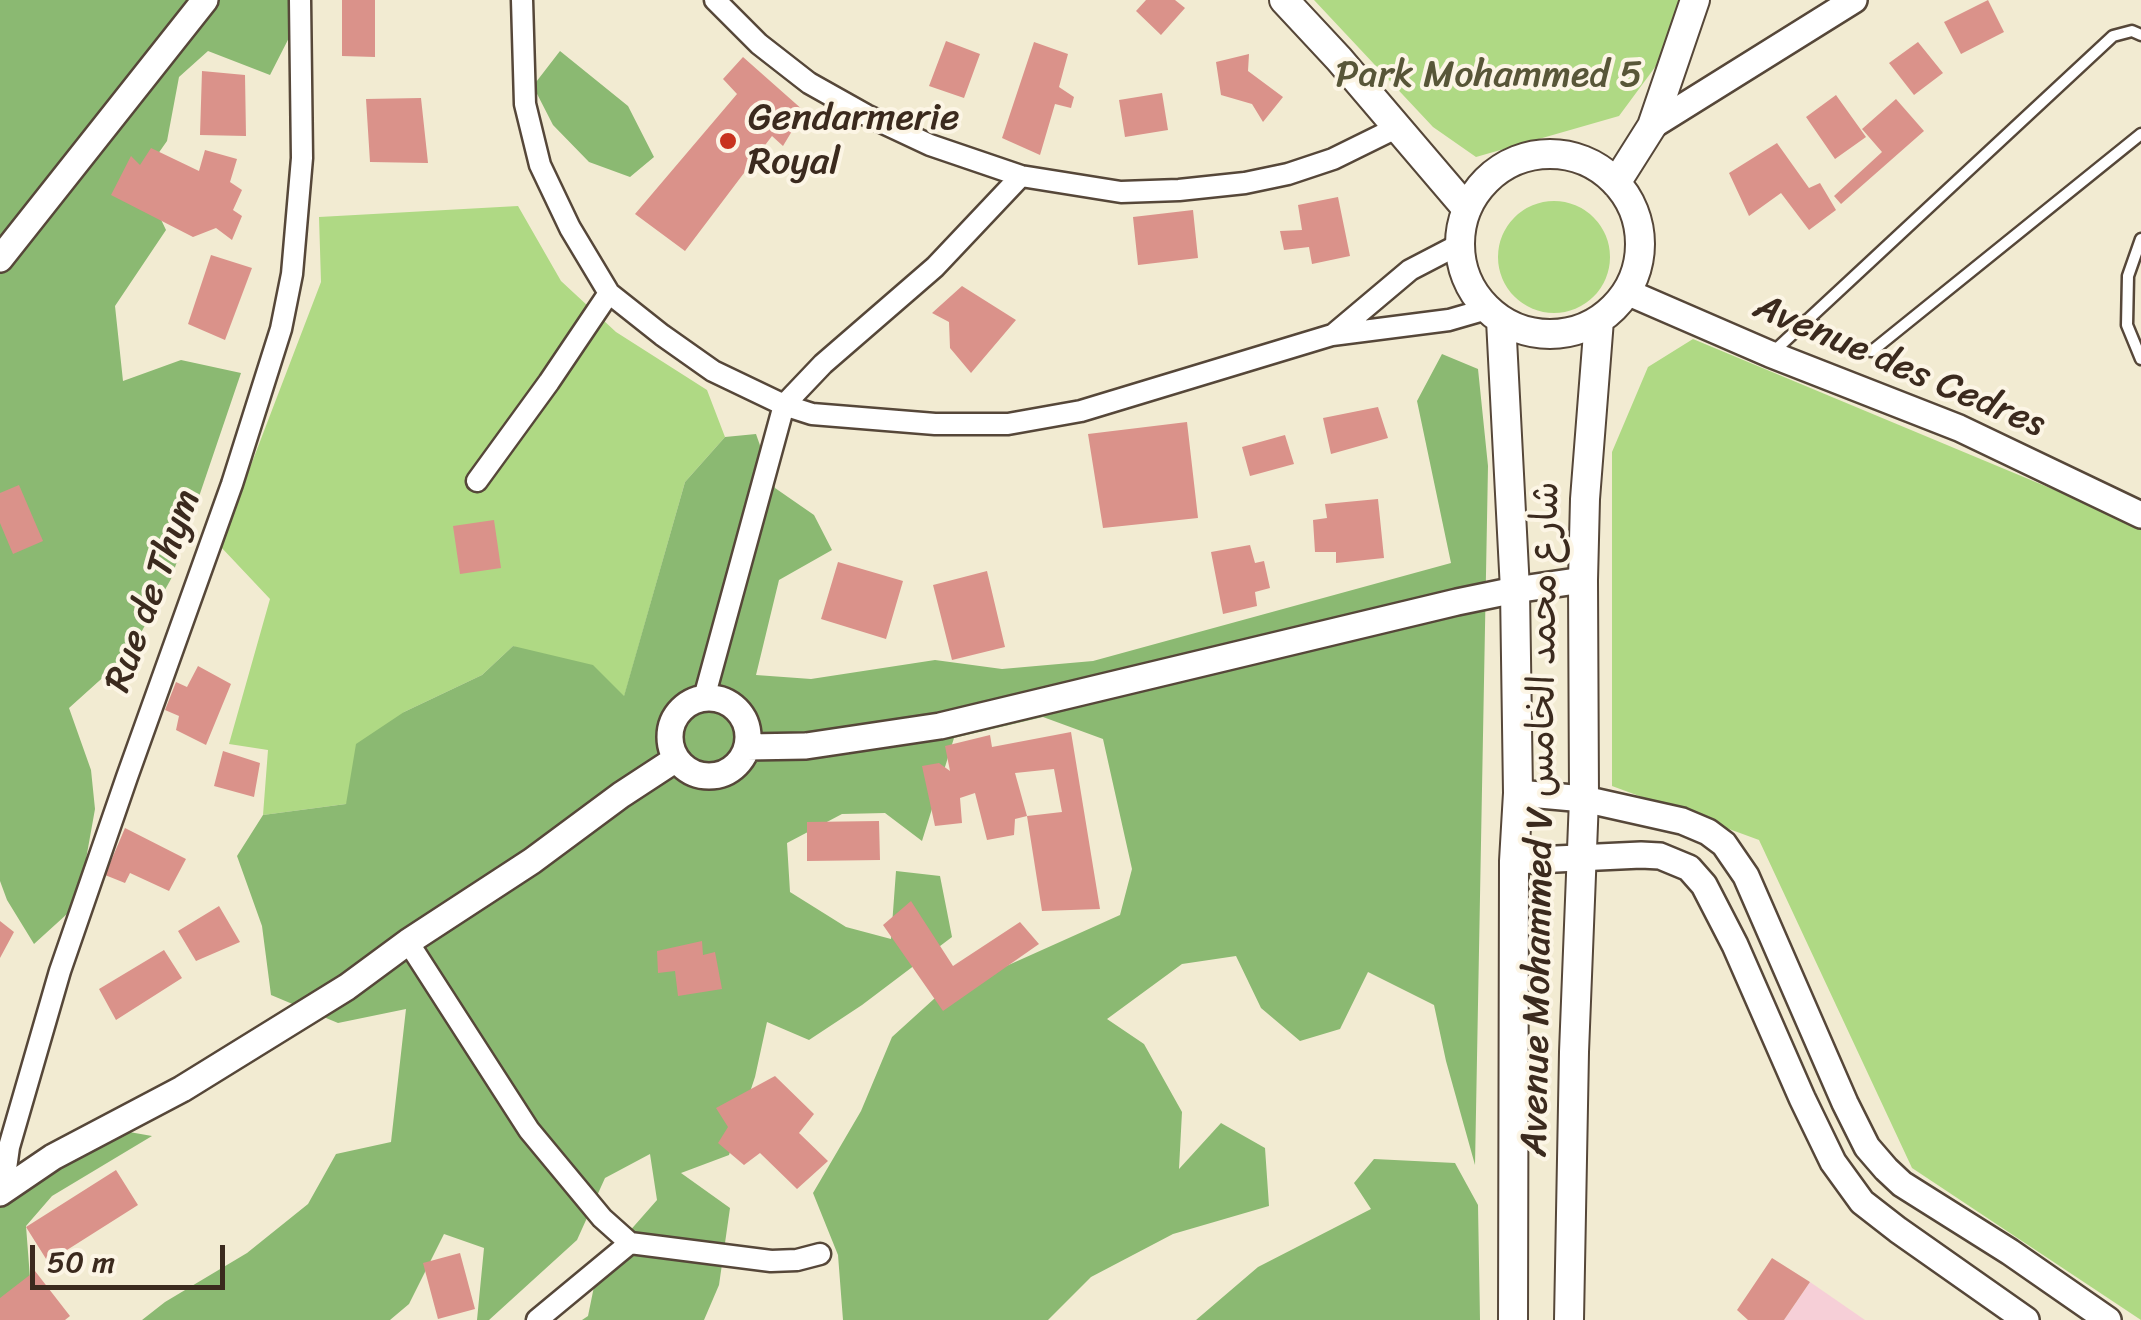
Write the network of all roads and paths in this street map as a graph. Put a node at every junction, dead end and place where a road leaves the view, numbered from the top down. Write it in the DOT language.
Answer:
graph roads {
  1 [pos="186,0"];
  2 [pos="205,0"];
  3 [pos="300,0"];
  4 [pos="522,0"];
  5 [pos="714,0"];
  6 [pos="1284,0"];
  7 [pos="1695,0"];
  8 [pos="1854,0"];
  9 [pos="2141,36"];
  10 [pos="1652,126"];
  11 [pos="1398,127"];
  12 [pos="2141,134"];
  13 [pos="1021,176"];
  14 [pos="1616,183"];
  15 [pos="1467,209"];
  16 [pos="0,236"];
  17 [pos="2141,239"];
  18 [pos="1460,244"];
  19 [pos="0,260"];
  20 [pos="1627,292"];
  21 [pos="610,294"];
  22 [pos="1494,314"];
  23 [pos="1600,320"];
  24 [pos="1807,320"];
  25 [pos="1332,335"];
  26 [pos="1770,354"];
  27 [pos="2141,359"];
  28 [pos="784,404"];
  29 [pos="477,481"];
  30 [pos="2141,515"];
  31 [pos="1583,580"];
  32 [pos="1515,590"];
  33 [pos="704,698"];
  34 [pos="747,747"];
  35 [pos="676,759"];
  36 [pos="1518,794"];
  37 [pos="1584,799"];
  38 [pos="1582,858"];
  39 [pos="1514,861"];
  40 [pos="408,942"];
  41 [pos="2,1192"];
  42 [pos="630,1243"];
  43 [pos="820,1254"];
  44 [pos="537,1320"];
  45 [pos="1513,1320"];
  46 [pos="1569,1320"];
  47 [pos="2026,1320"];
  48 [pos="2108,1320"];
  1 -- 16 [label="street"];
  2 -- 19 [label="street"];
  3 -- 41 [label="street, Rue de Thym"];
  4 -- 21 [label="street"];
  5 -- 13 [label="street"];
  6 -- 11 [label="main road"];
  7 -- 10 [label="main road"];
  8 -- 10 [label="street"];
  9 -- 24 [label="lane"];
  10 -- 14 [label="main road"];
  11 -- 13 [label="street"];
  11 -- 15 [label="main road"];
  12 -- 24 [label="lane"];
  13 -- 28 [label="street"];
  14 -- 15 [label="main road"];
  14 -- 20 [label="main road"];
  15 -- 18 [label="main road"];
  17 -- 27 [label="lane"];
  18 -- 22 [label="main road"];
  18 -- 25 [label="street"];
  20 -- 23 [label="main road"];
  20 -- 26 [label="street, Avenue des Cedres"];
  21 -- 28 [label="street"];
  21 -- 29 [label="street"];
  22 -- 23 [label="main road"];
  22 -- 25 [label="street"];
  22 -- 32 [label="main road, Avenue Mohammed V شارع محمد الخامس"];
  23 -- 31 [label="main road, Avenue Mohammed V شارع محمد الخامس"];
  24 -- 26 [label="lane"];
  25 -- 28 [label="street"];
  26 -- 30 [label="street, Avenue des Cedres"];
  28 -- 33 [label="street"];
  31 -- 32 [label="street"];
  31 -- 37 [label="main road, Avenue Mohammed V شارع محمد الخامس"];
  32 -- 34 [label="street"];
  32 -- 36 [label="main road, Avenue Mohammed V شارع محمد الخامس"];
  33 -- 34 [label="street"];
  33 -- 35 [label="street"];
  34 -- 35 [label="street"];
  35 -- 40 [label="street"];
  36 -- 37 [label="street"];
  36 -- 39 [label="main road, Avenue Mohammed V شارع محمد الخامس"];
  37 -- 38 [label="main road, Avenue Mohammed V شارع محمد الخامس"];
  37 -- 48 [label="street"];
  38 -- 39 [label="street"];
  38 -- 46 [label="main road, Avenue Mohammed V شارع محمد الخامس"];
  38 -- 47 [label="street"];
  39 -- 45 [label="main road, Avenue Mohammed V شارع محمد الخامس"];
  40 -- 41 [label="street"];
  40 -- 42 [label="street"];
  42 -- 43 [label="street"];
  42 -- 44 [label="street"];
}
